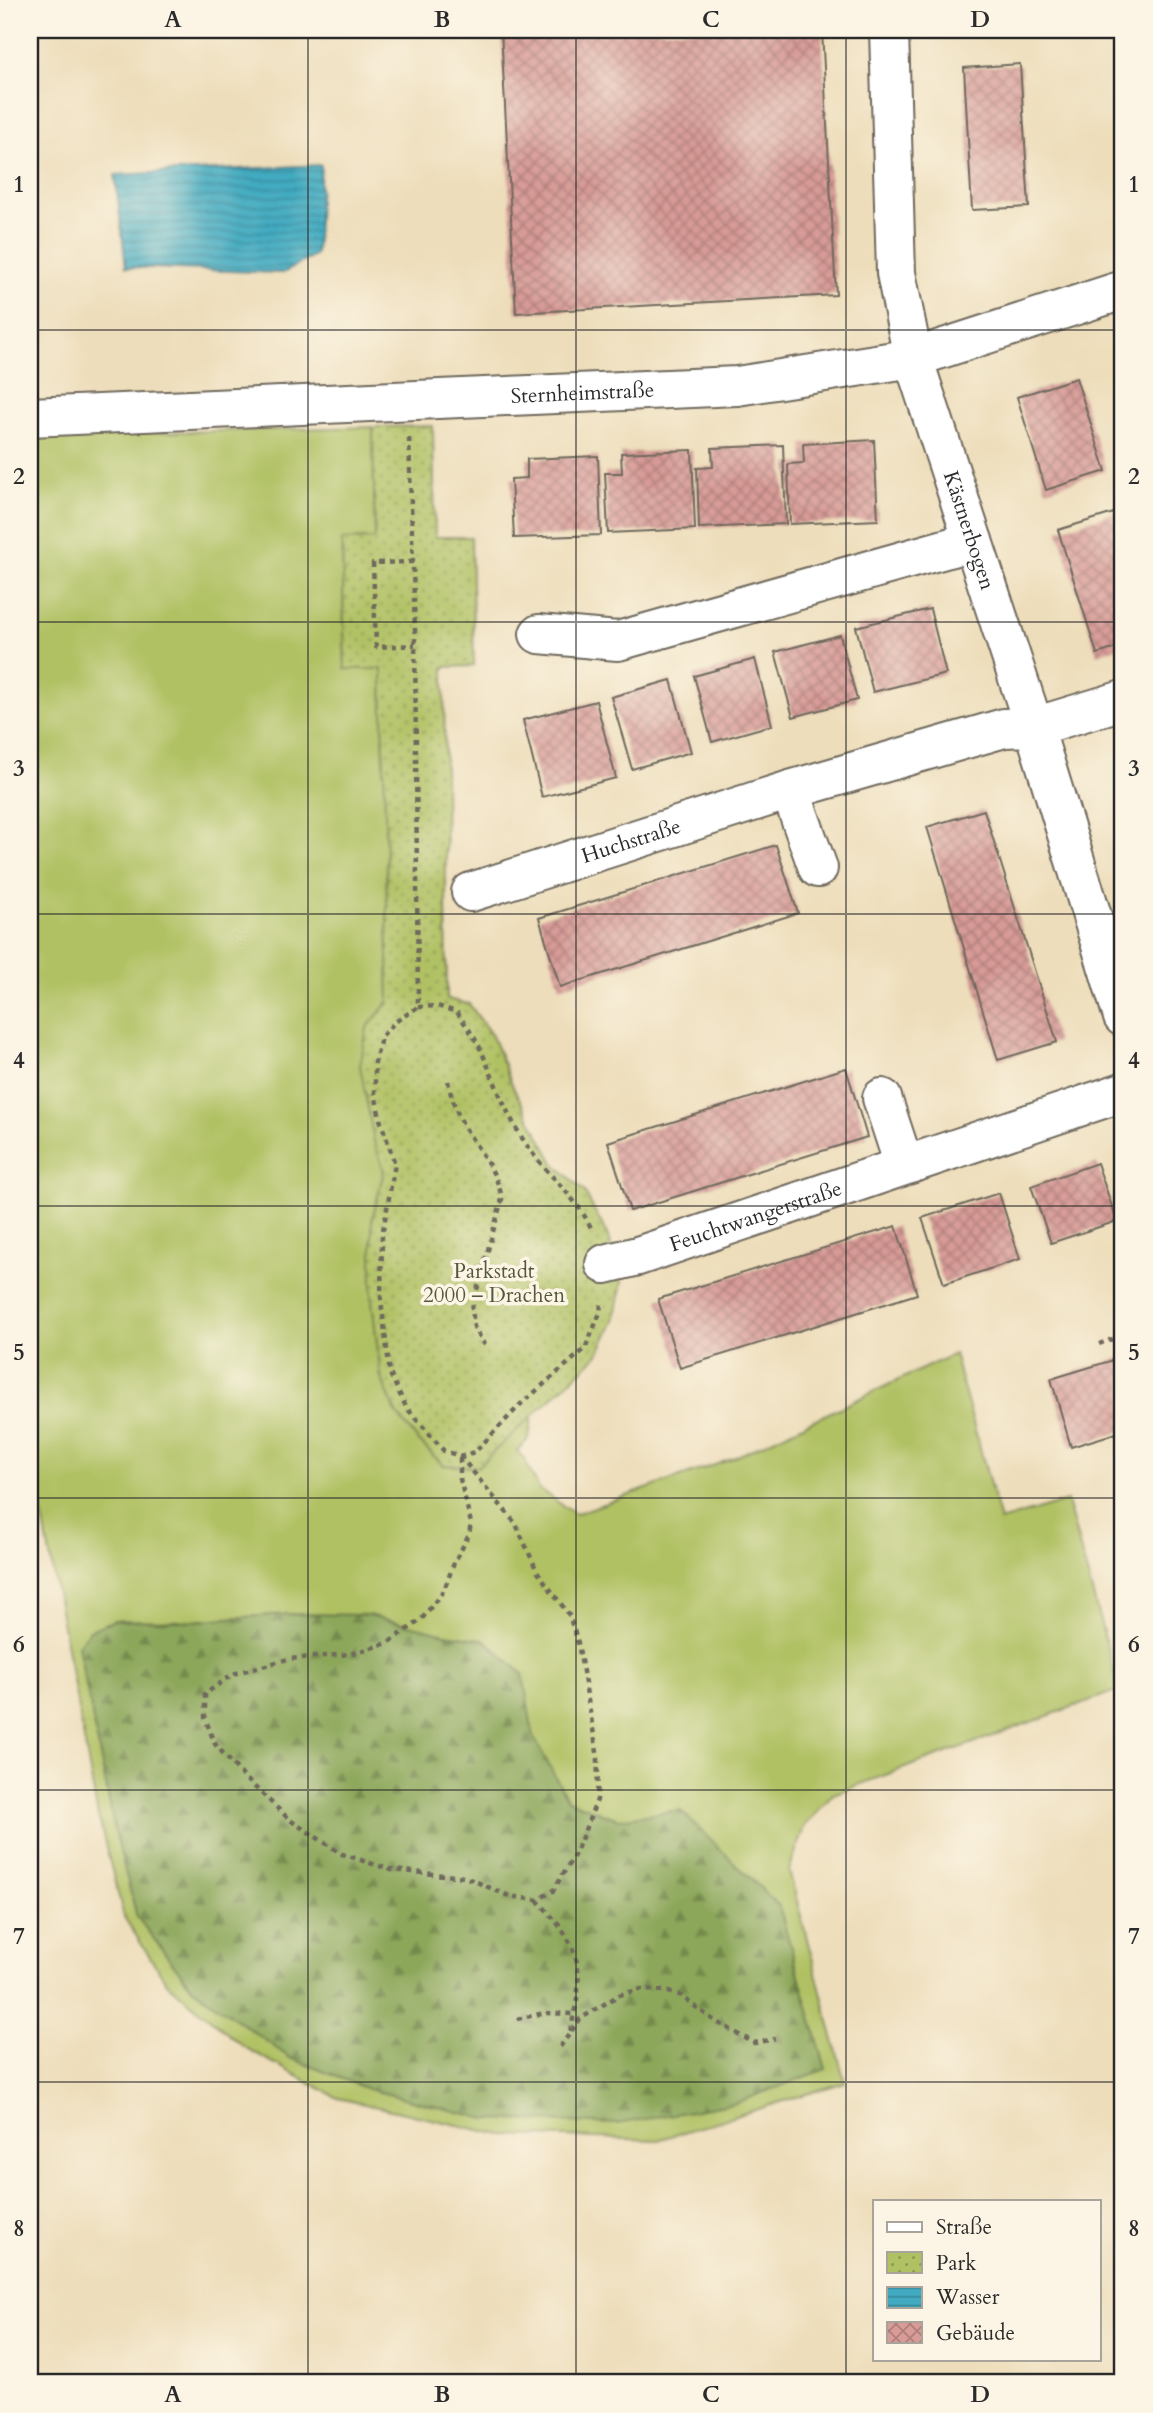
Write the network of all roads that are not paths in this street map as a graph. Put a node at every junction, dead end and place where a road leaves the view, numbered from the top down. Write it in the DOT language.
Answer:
graph roads {
  1 [pos="889,30"];
  2 [pos="1123,290"];
  3 [pos="913,358"];
  4 [pos="30,417"];
  5 [pos="973,541"];
  6 [pos="539,634"];
  7 [pos="1123,700"];
  8 [pos="1034,727"];
  9 [pos="790,790"];
  10 [pos="818,868"];
  11 [pos="471,892"];
  12 [pos="1123,1017"];
  13 [pos="1123,1092"];
  14 [pos="882,1098"];
  15 [pos="904,1166"];
  16 [pos="605,1264"];
  1 -- 3 [label="street, Kästnerbogen"];
  2 -- 3 [label="street, Sternheimstraße"];
  3 -- 4 [label="street, Sternheimstraße"];
  3 -- 5 [label="street, Kästnerbogen"];
  5 -- 6 [label="street"];
  5 -- 8 [label="street, Kästnerbogen"];
  7 -- 8 [label="street, Huchstraße"];
  8 -- 9 [label="street, Huchstraße"];
  8 -- 12 [label="street, Kästnerbogen"];
  9 -- 10 [label="street"];
  9 -- 11 [label="street, Huchstraße"];
  13 -- 15 [label="street, Feuchtwangerstraße"];
  14 -- 15 [label="street"];
  15 -- 16 [label="street, Feuchtwangerstraße"];
}
